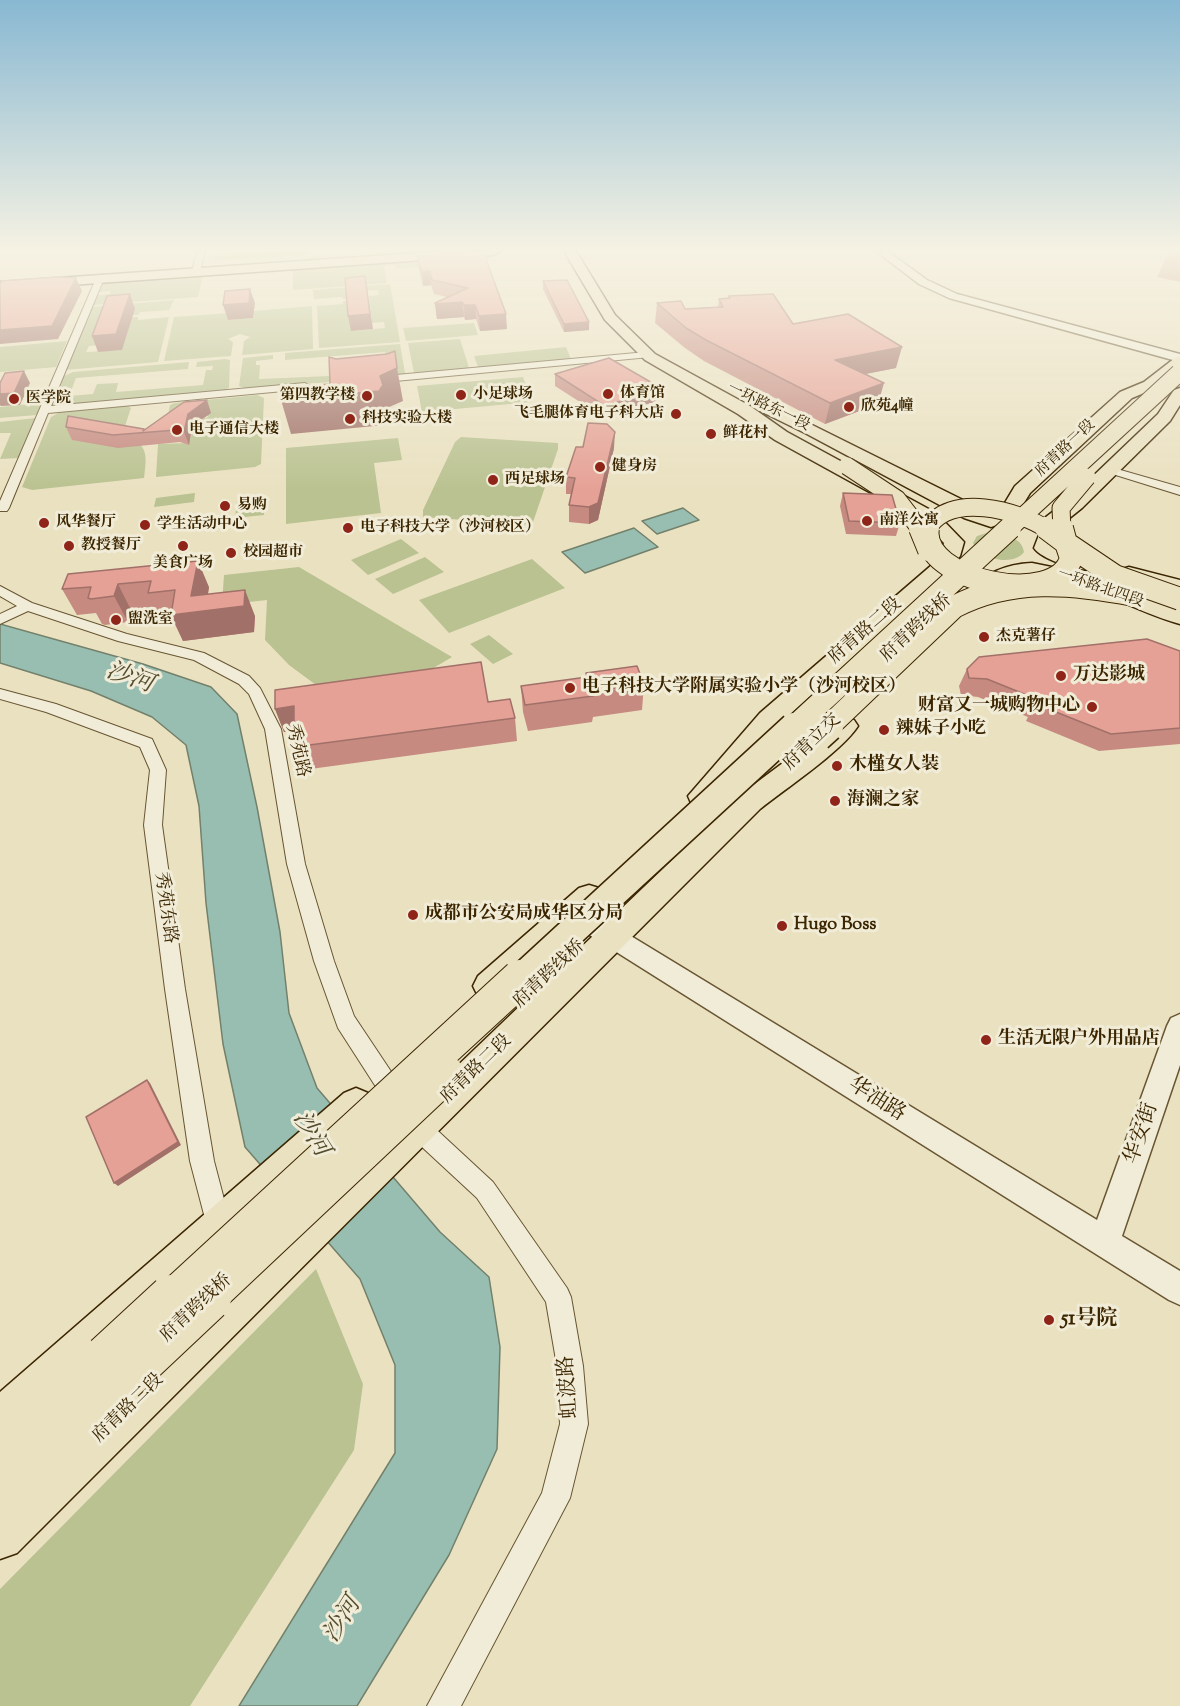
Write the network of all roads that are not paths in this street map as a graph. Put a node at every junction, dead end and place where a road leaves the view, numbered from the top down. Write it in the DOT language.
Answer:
graph roads {
  1 [pos="78,331"];
  2 [pos="623,331"];
  3 [pos="637,331"];
  4 [pos="1077,331"];
  5 [pos="647,355"];
  6 [pos="1180,359"];
  7 [pos="364,381"];
  8 [pos="319,385"];
  9 [pos="1150,385"];
  10 [pos="1179,385"];
  11 [pos="748,406"];
  12 [pos="45,410"];
  13 [pos="853,464"];
  14 [pos="1110,470"];
  15 [pos="1180,491"];
  16 [pos="3,508"];
  17 [pos="985,515"];
  18 [pos="926,538"];
  19 [pos="954,542"];
  20 [pos="1065,543"];
  21 [pos="1044,548"];
  22 [pos="1020,577"];
  23 [pos="1180,586"];
  24 [pos="0,590"];
  25 [pos="1180,599"];
  26 [pos="27,606"];
  27 [pos="1180,610"];
  28 [pos="1180,617"];
  29 [pos="1,620"];
  30 [pos="0,694"];
  31 [pos="716,783"];
  32 [pos="750,802"];
  33 [pos="572,912"];
  34 [pos="612,938"];
  35 [pos="1180,1026"];
  36 [pos="384,1080"];
  37 [pos="405,1139"];
  38 [pos="219,1226"];
  39 [pos="1106,1242"];
  40 [pos="1180,1288"];
  41 [pos="0,1421"];
  42 [pos="0,1457"];
  43 [pos="0,1496"];
  44 [pos="0,1536"];
  45 [pos="443,1706"];
  1 -- 12 [label="street"];
  2 -- 5 [label="main road, 一环路东一段"];
  3 -- 11 [label="main road, 一环路东一段"];
  4 -- 6 [label="street"];
  5 -- 7 [label="street"];
  5 -- 11 [label="main road, 一环路东一段"];
  6 -- 9 [label="main road, 府青路一段"];
  8 -- 12 [label="street"];
  9 -- 17 [label="main road, 府青路一段, bridge"];
  9 -- 17 [label="main road, 府青路一段"];
  10 -- 14 [label="main road"];
  10 -- 20 [label="main road, 府青立交, bridge"];
  10 -- 42 [label="main road, 府青跨线桥, bridge"];
  10 -- 43 [label="main road, 府青跨线桥, bridge"];
  11 -- 13 [label="main road"];
  11 -- 17 [label="main road, 一环路东一段"];
  11 -- 19 [label="main road, 一环路东一段"];
  12 -- 16 [label="street"];
  13 -- 17 [label="main road, bridge"];
  13 -- 18 [label="main road, bridge"];
  14 -- 15 [label="street"];
  14 -- 21 [label="main road"];
  17 -- 18 [label="main road, bridge"];
  17 -- 19 [label="main road, 府青路二段"];
  17 -- 20 [label="main road, bridge"];
  17 -- 21 [label="main road, 一环路北四段"];
  18 -- 22 [label="main road, 府青立交, bridge"];
  18 -- 31 [label="main road, 府青立交, bridge"];
  19 -- 22 [label="main road, 一环路东一段"];
  19 -- 31 [label="main road, 府青路二段"];
  20 -- 22 [label="main road, 府青立交, bridge"];
  20 -- 25 [label="main road, bridge"];
  21 -- 22 [label="main road"];
  21 -- 23 [label="main road, 一环路北四段"];
  22 -- 27 [label="main road, 府青立交, bridge"];
  22 -- 28 [label="main road, 一环路北四段"];
  22 -- 32 [label="main road, 府青立交, bridge"];
  22 -- 32 [label="main road, 府青路二段"];
  24 -- 26 [label="street, 秀苑路"];
  26 -- 29 [label="street"];
  26 -- 36 [label="street, 秀苑路"];
  30 -- 38 [label="street, 秀苑东路"];
  31 -- 33 [label="main road, 府青路二段"];
  32 -- 34 [label="main road, 府青路二段"];
  33 -- 34 [label="street, 华油路"];
  33 -- 36 [label="main road, 府青路二段"];
  34 -- 37 [label="main road, 府青路二段"];
  34 -- 39 [label="street, 华油路"];
  35 -- 39 [label="street, 华安街"];
  36 -- 38 [label="main road, 府青路二段"];
  37 -- 44 [label="main road, 府青路二段"];
  37 -- 45 [label="street, 虹波路"];
  38 -- 41 [label="main road, 府青路二段"];
  39 -- 40 [label="street, 华油路"];
}
